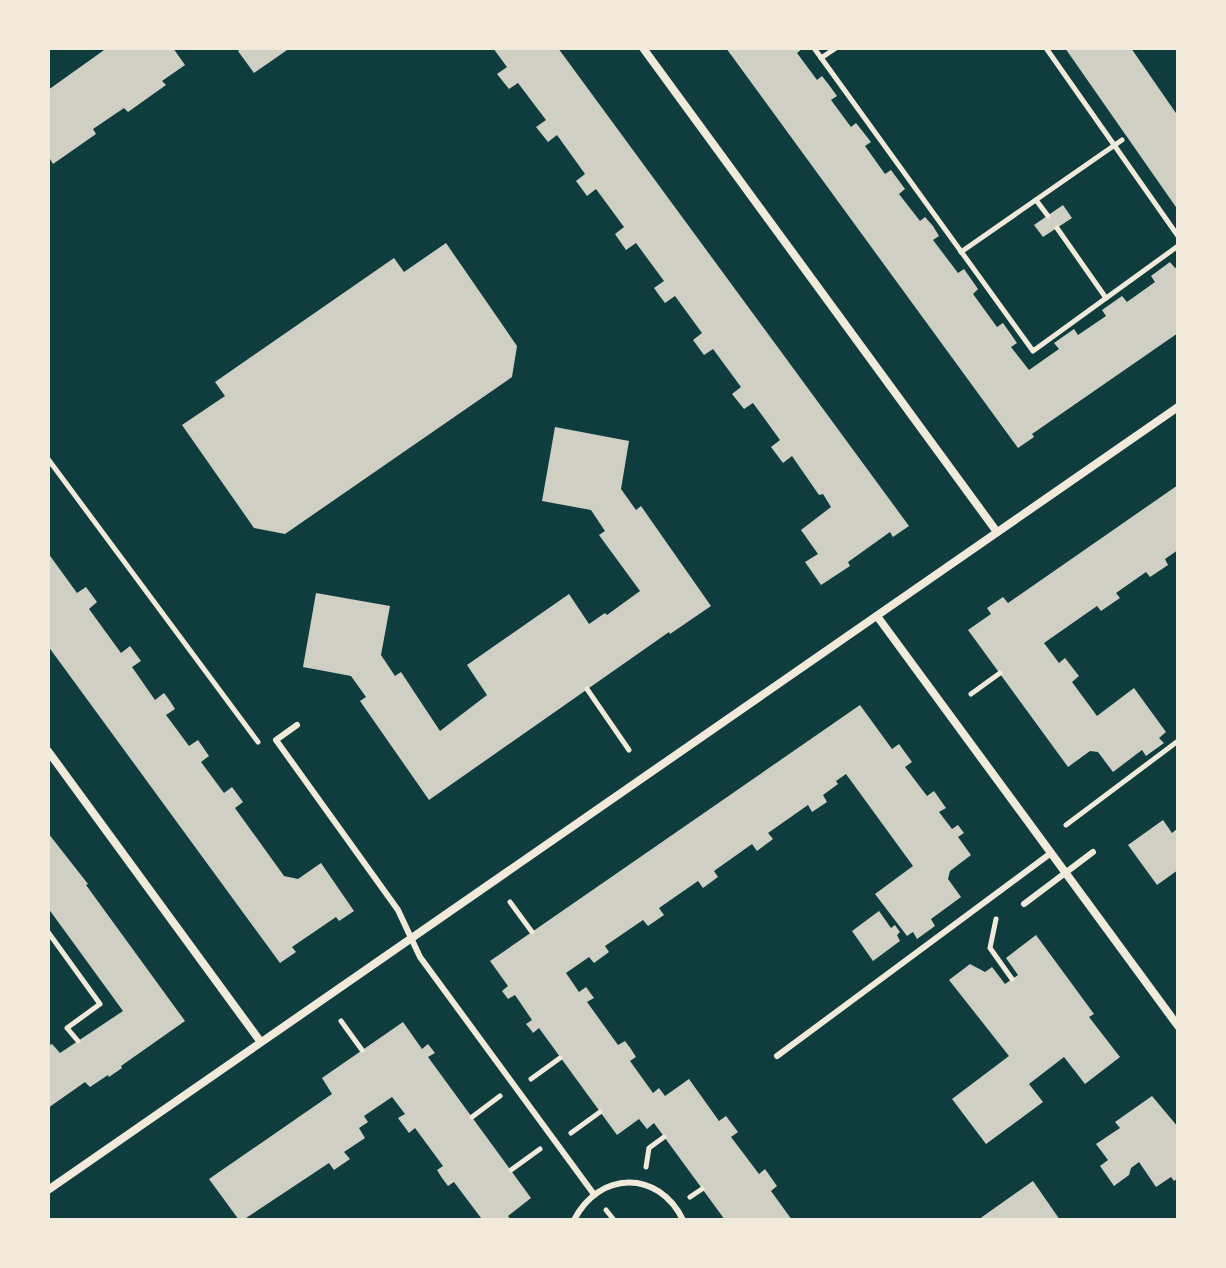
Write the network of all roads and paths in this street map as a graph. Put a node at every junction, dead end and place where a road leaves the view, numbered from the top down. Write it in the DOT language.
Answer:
graph roads {
  1 [pos="643,48"];
  2 [pos="814,48"];
  3 [pos="836,48"];
  4 [pos="1046,48"];
  5 [pos="821,58"];
  6 [pos="1122,140"];
  7 [pos="1114,145"];
  8 [pos="1036,200"];
  9 [pos="1048,216"];
  10 [pos="1057,228"];
  11 [pos="1178,236"];
  12 [pos="1178,246"];
  13 [pos="961,252"];
  14 [pos="1106,298"];
  15 [pos="1178,407"];
  16 [pos="48,459"];
  17 [pos="997,532"];
  18 [pos="877,616"];
  19 [pos="1000,673"];
  20 [pos="587,689"];
  21 [pos="971,694"];
  22 [pos="297,725"];
  23 [pos="276,740"];
  24 [pos="1178,741"];
  25 [pos="629,750"];
  26 [pos="48,751"];
  27 [pos="1066,825"];
  28 [pos="1093,852"];
  29 [pos="1051,853"];
  30 [pos="1065,873"];
  31 [pos="510,902"];
  32 [pos="1024,904"];
  33 [pos="48,932"];
  34 [pos="532,932"];
  35 [pos="411,937"];
  36 [pos="1012,979"];
  37 [pos="341,1021"];
  38 [pos="1178,1026"];
  39 [pos="78,1041"];
  40 [pos="260,1041"];
  41 [pos="362,1050"];
  42 [pos="777,1056"];
  43 [pos="560,1058"];
  44 [pos="516,1088"];
  45 [pos="600,1112"];
  46 [pos="472,1117"];
  47 [pos="664,1137"];
  48 [pos="555,1142"];
  49 [pos="511,1170"];
  50 [pos="643,1183"];
  51 [pos="48,1190"];
  52 [pos="593,1193"];
  53 [pos="574,1220"];
  54 [pos="683,1220"];
  1 -- 17 [label="street"];
  2 -- 5 [label="path"];
  3 -- 5 [label="path"];
  4 -- 7 [label="path"];
  5 -- 13 [label="path"];
  6 -- 7 [label="path"];
  7 -- 8 [label="path"];
  7 -- 11 [label="path"];
  8 -- 9 [label="path"];
  8 -- 13 [label="path"];
  10 -- 14 [label="path"];
  12 -- 14 [label="path"];
  13 -- 14 [label="path"];
  15 -- 17 [label="street"];
  16 -- 23 [label="path"];
  17 -- 18 [label="street"];
  18 -- 29 [label="street"];
  18 -- 35 [label="street"];
  19 -- 21 [label="path"];
  20 -- 25 [label="path"];
  22 -- 23 [label="lane"];
  23 -- 35 [label="lane"];
  24 -- 27 [label="path"];
  26 -- 40 [label="street"];
  28 -- 30 [label="lane"];
  29 -- 30 [label="street"];
  29 -- 42 [label="lane"];
  30 -- 32 [label="lane"];
  30 -- 38 [label="street"];
  31 -- 34 [label="path"];
  32 -- 36 [label="path"];
  33 -- 39 [label="path"];
  35 -- 40 [label="street"];
  35 -- 44 [label="lane"];
  37 -- 41 [label="path"];
  40 -- 51 [label="street"];
  43 -- 44 [label="path"];
  44 -- 46 [label="path"];
  44 -- 48 [label="lane"];
  45 -- 48 [label="path"];
  47 -- 50 [label="path"];
  48 -- 49 [label="path"];
  48 -- 52 [label="lane"];
  50 -- 52 [label="lane"];
  50 -- 54 [label="lane"];
  52 -- 53 [label="lane"];
}
